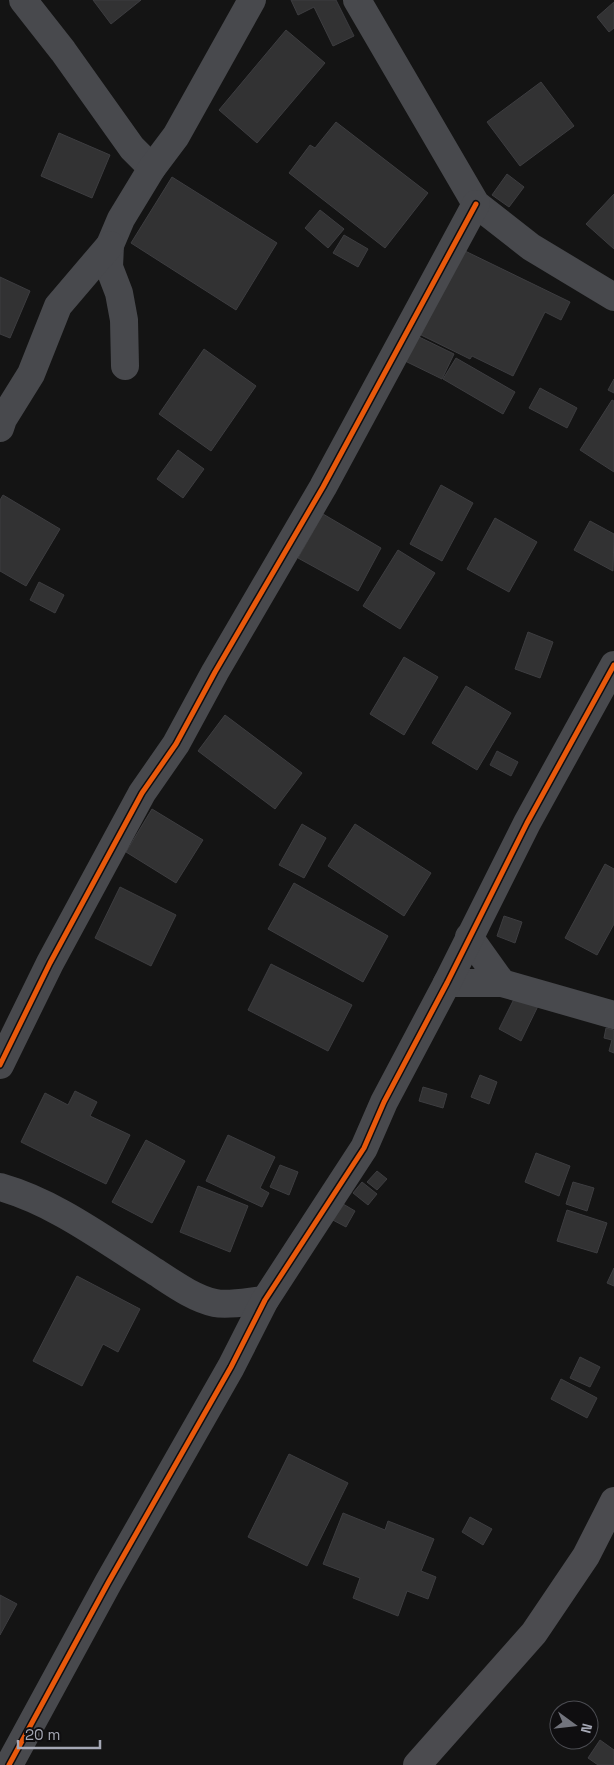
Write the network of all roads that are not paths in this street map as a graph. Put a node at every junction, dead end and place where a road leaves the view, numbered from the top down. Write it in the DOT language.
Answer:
graph roads {
  1 [pos="23,0"];
  2 [pos="252,0"];
  3 [pos="357,0"];
  4 [pos="152,168"];
  5 [pos="476,204"];
  6 [pos="110,245"];
  7 [pos="614,297"];
  8 [pos="125,366"];
  9 [pos="0,428"];
  10 [pos="614,665"];
  11 [pos="470,937"];
  12 [pos="502,982"];
  13 [pos="447,983"];
  14 [pos="614,1015"];
  15 [pos="0,1065"];
  16 [pos="0,1187"];
  17 [pos="265,1300"];
  18 [pos="614,1502"];
  19 [pos="9,1765"];
  20 [pos="417,1765"];
  1 -- 4 [label="street"];
  2 -- 4 [label="street"];
  3 -- 5 [label="street"];
  4 -- 6 [label="street"];
  5 -- 7 [label="street"];
  5 -- 15 [label="street"];
  6 -- 8 [label="street"];
  6 -- 9 [label="street"];
  10 -- 11 [label="street"];
  11 -- 12 [label="street"];
  11 -- 13 [label="street"];
  12 -- 13 [label="street"];
  12 -- 14 [label="street"];
  13 -- 17 [label="street"];
  16 -- 17 [label="street"];
  17 -- 19 [label="street"];
  18 -- 20 [label="main road"];
}
